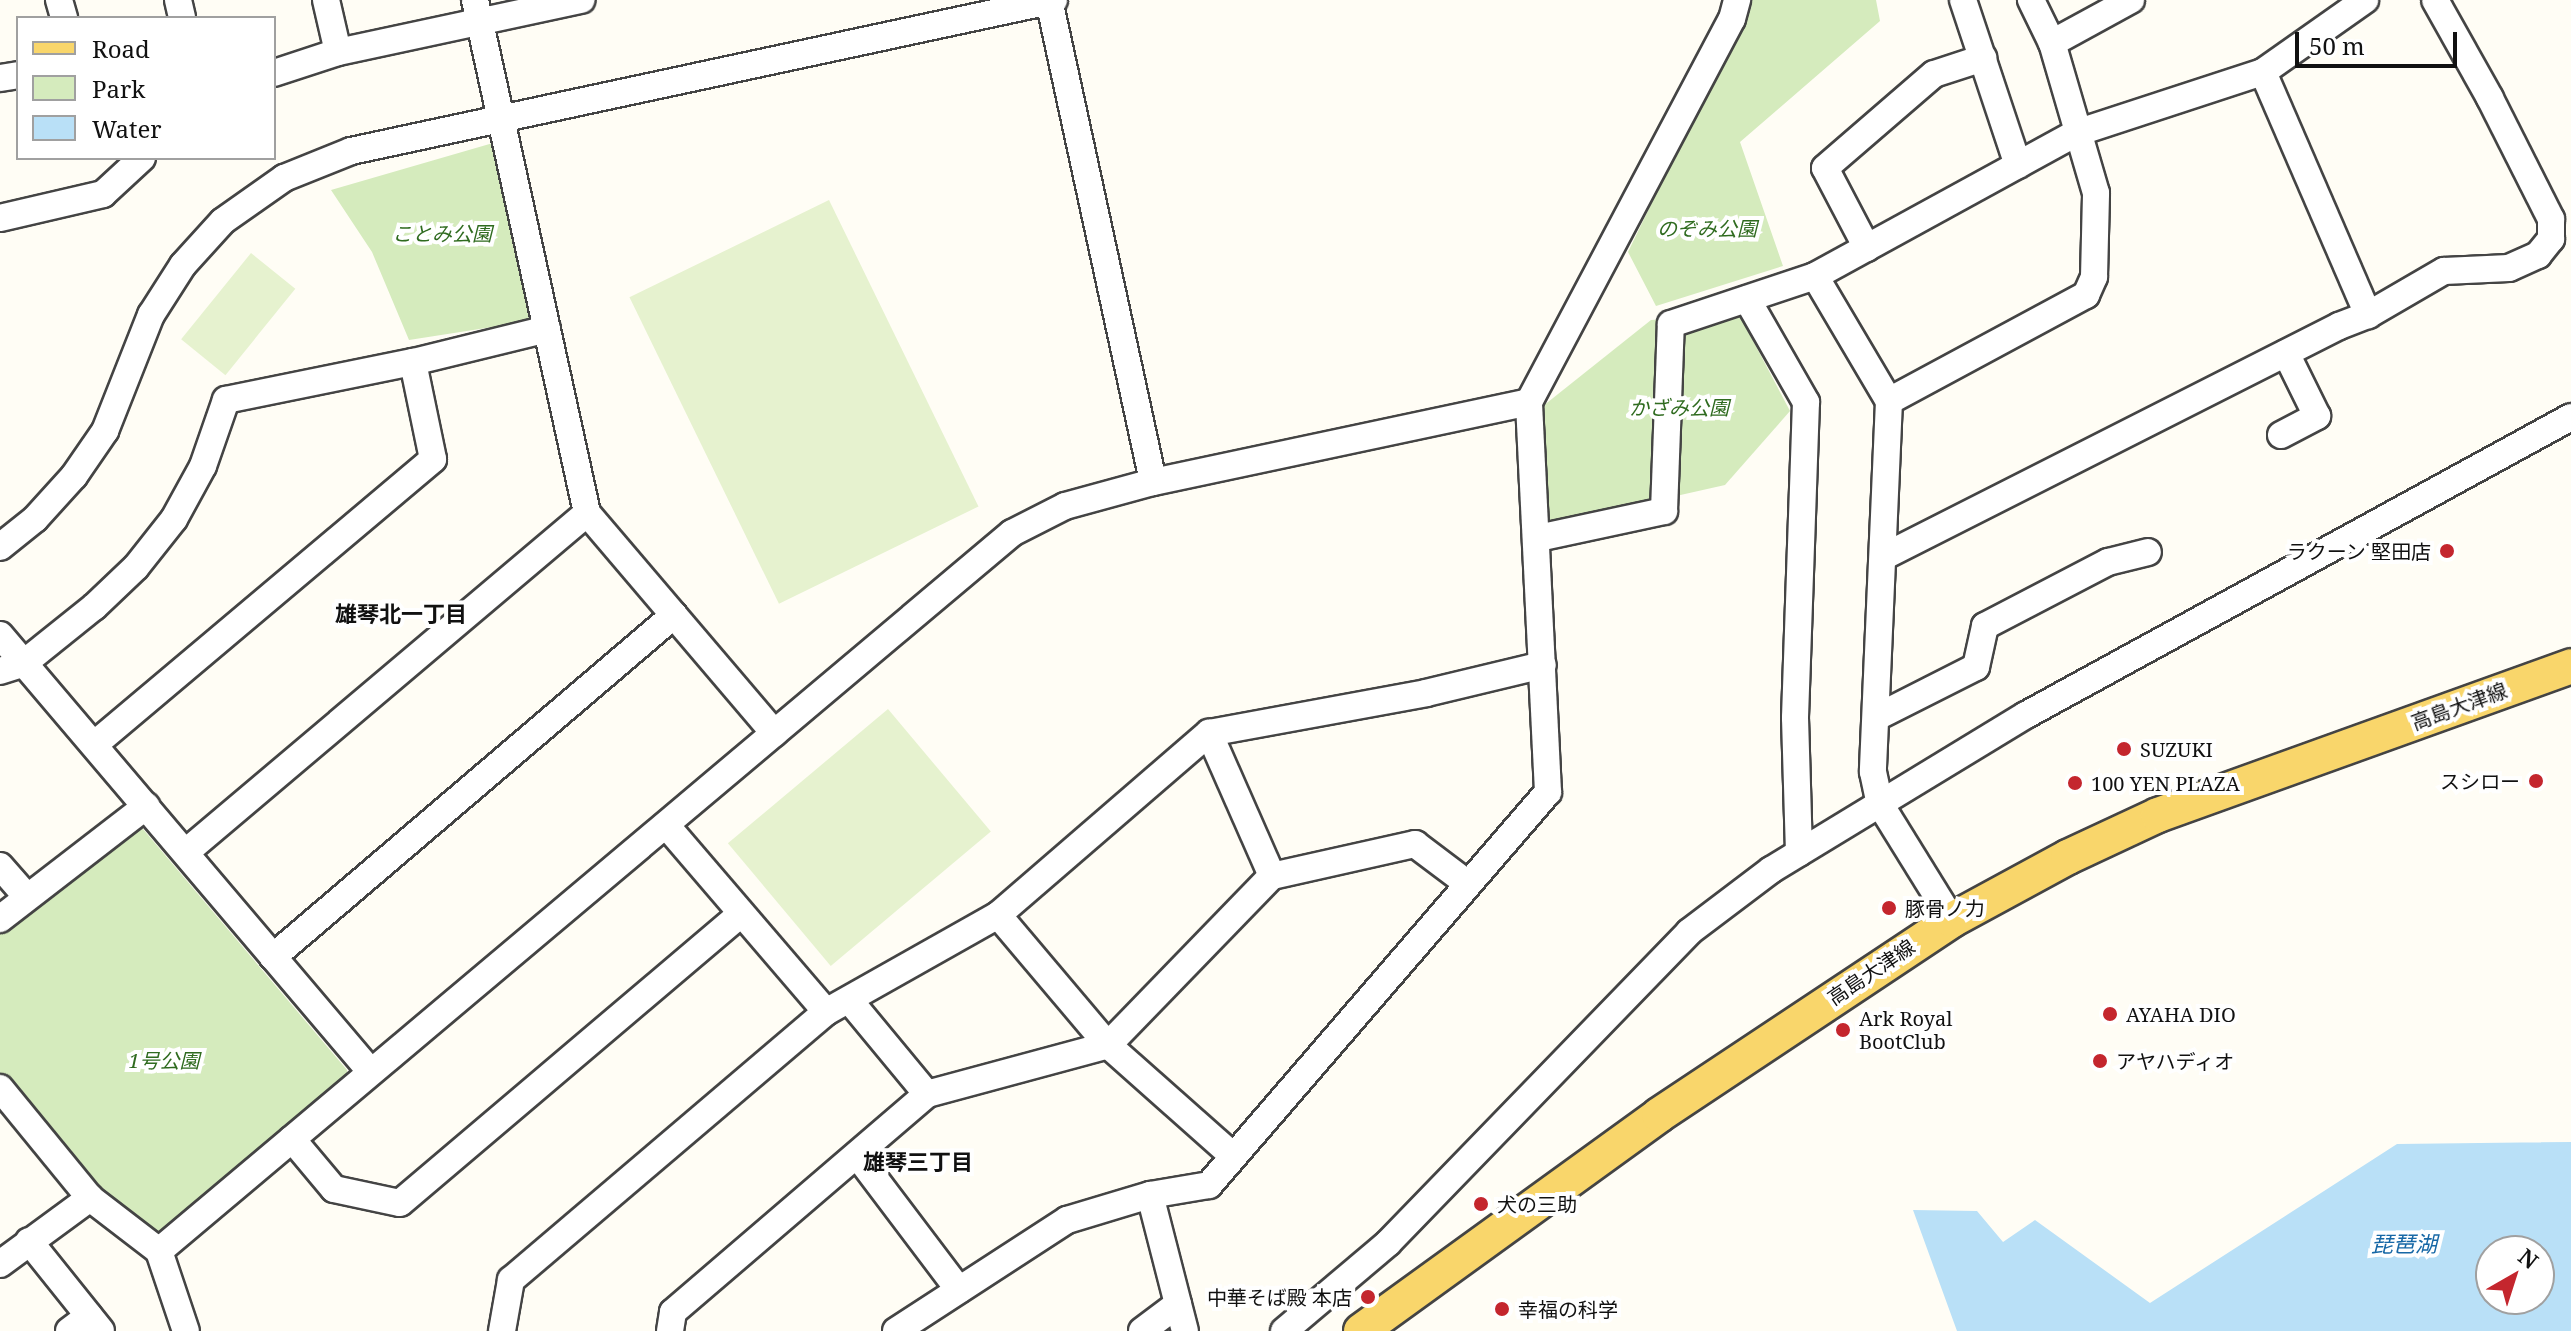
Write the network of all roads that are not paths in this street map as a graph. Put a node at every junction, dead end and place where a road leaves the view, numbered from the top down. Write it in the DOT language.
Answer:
graph roads {
  1 [pos="326,0"];
  2 [pos="581,0"];
  3 [pos="1050,0"];
  4 [pos="1737,0"];
  5 [pos="1963,0"];
  6 [pos="2031,0"];
  7 [pos="2131,0"];
  8 [pos="2365,0"];
  9 [pos="2435,0"];
  10 [pos="478,11"];
  11 [pos="2052,43"];
  12 [pos="338,52"];
  13 [pos="1983,58"];
  14 [pos="276,72"];
  15 [pos="2263,72"];
  16 [pos="502,120"];
  17 [pos="2076,133"];
  18 [pos="140,160"];
  19 [pos="2018,165"];
  20 [pos="0,218"];
  21 [pos="1867,248"];
  22 [pos="1815,276"];
  23 [pos="1747,299"];
  24 [pos="2368,315"];
  25 [pos="547,329"];
  26 [pos="2286,353"];
  27 [pos="413,362"];
  28 [pos="1889,401"];
  29 [pos="1529,402"];
  30 [pos="2571,417"];
  31 [pos="2281,435"];
  32 [pos="1153,482"];
  33 [pos="587,513"];
  34 [pos="1538,538"];
  35 [pos="0,547"];
  36 [pos="2148,552"];
  37 [pos="1883,557"];
  38 [pos="674,615"];
  39 [pos="0,635"];
  40 [pos="1543,665"];
  41 [pos="2571,666"];
  42 [pos="12,667"];
  43 [pos="1877,717"];
  44 [pos="774,733"];
  45 [pos="1209,733"];
  46 [pos="95,744"];
  47 [pos="1880,804"];
  48 [pos="146,806"];
  49 [pos="666,825"];
  50 [pos="186,852"];
  51 [pos="1799,853"];
  52 [pos="0,866"];
  53 [pos="1272,876"];
  54 [pos="1467,883"];
  55 [pos="27,897"];
  56 [pos="741,914"];
  57 [pos="998,915"];
  58 [pos="0,919"];
  59 [pos="1952,920"];
  60 [pos="273,957"];
  61 [pos="838,1006"];
  62 [pos="1108,1045"];
  63 [pos="371,1072"];
  64 [pos="927,1094"];
  65 [pos="2,1095"];
  66 [pos="292,1139"];
  67 [pos="857,1155"];
  68 [pos="1232,1155"];
  69 [pos="1150,1195"];
  70 [pos="90,1198"];
  71 [pos="29,1241"];
  72 [pos="159,1251"];
  73 [pos="0,1264"];
  74 [pos="959,1290"];
  75 [pos="1178,1304"];
  76 [pos="86,1326"];
  77 [pos="186,1331"];
  78 [pos="502,1331"];
  79 [pos="670,1331"];
  80 [pos="896,1331"];
  81 [pos="1142,1331"];
  82 [pos="1185,1331"];
  83 [pos="1284,1331"];
  84 [pos="1361,1331"];
  1 -- 12 [label="street"];
  2 -- 10 [label="street"];
  3 -- 16 [label="street"];
  3 -- 32 [label="street"];
  4 -- 29 [label="street"];
  5 -- 13 [label="street"];
  6 -- 11 [label="street"];
  7 -- 11 [label="street"];
  8 -- 15 [label="street"];
  9 -- 24 [label="street"];
  10 -- 12 [label="street"];
  10 -- 16 [label="street"];
  11 -- 17 [label="street"];
  12 -- 14 [label="street"];
  13 -- 19 [label="street"];
  13 -- 21 [label="street"];
  15 -- 17 [label="street"];
  15 -- 24 [label="street"];
  16 -- 25 [label="street"];
  16 -- 35 [label="street"];
  17 -- 19 [label="street"];
  17 -- 28 [label="street"];
  18 -- 20 [label="street"];
  19 -- 21 [label="street"];
  21 -- 22 [label="street"];
  22 -- 23 [label="street"];
  22 -- 28 [label="street"];
  23 -- 34 [label="street"];
  23 -- 51 [label="street"];
  24 -- 26 [label="street"];
  25 -- 27 [label="street"];
  25 -- 33 [label="street"];
  26 -- 31 [label="street"];
  26 -- 37 [label="street"];
  27 -- 42 [label="street"];
  27 -- 46 [label="street"];
  28 -- 37 [label="street"];
  29 -- 32 [label="street"];
  29 -- 34 [label="street"];
  30 -- 47 [label="street"];
  32 -- 44 [label="street"];
  33 -- 38 [label="street"];
  33 -- 50 [label="street"];
  34 -- 40 [label="street"];
  36 -- 43 [label="street"];
  37 -- 43 [label="street"];
  38 -- 44 [label="street"];
  38 -- 60 [label="street"];
  39 -- 42 [label="street"];
  40 -- 45 [label="street"];
  40 -- 54 [label="street"];
  41 -- 59 [label="main road, 高島大津線"];
  42 -- 46 [label="street"];
  43 -- 47 [label="street"];
  44 -- 49 [label="street"];
  45 -- 53 [label="street"];
  45 -- 57 [label="street"];
  46 -- 48 [label="street"];
  47 -- 51 [label="street"];
  47 -- 59 [label="street"];
  48 -- 50 [label="street"];
  48 -- 55 [label="street"];
  49 -- 56 [label="street"];
  49 -- 63 [label="street"];
  50 -- 60 [label="street"];
  51 -- 83 [label="street"];
  52 -- 55 [label="street"];
  53 -- 54 [label="street"];
  53 -- 62 [label="street"];
  54 -- 68 [label="street"];
  55 -- 58 [label="street"];
  56 -- 61 [label="street"];
  56 -- 66 [label="street"];
  57 -- 61 [label="street"];
  57 -- 62 [label="street"];
  59 -- 84 [label="main road, 高島大津線"];
  60 -- 63 [label="street"];
  61 -- 64 [label="street"];
  61 -- 78 [label="street"];
  62 -- 64 [label="street"];
  62 -- 68 [label="street"];
  63 -- 66 [label="street"];
  64 -- 67 [label="street"];
  65 -- 70 [label="street"];
  66 -- 72 [label="street"];
  67 -- 74 [label="street"];
  67 -- 79 [label="street"];
  68 -- 69 [label="street"];
  69 -- 74 [label="street"];
  69 -- 75 [label="street"];
  70 -- 71 [label="street"];
  70 -- 72 [label="street"];
  71 -- 73 [label="street"];
  71 -- 76 [label="street"];
  72 -- 77 [label="street"];
  74 -- 80 [label="street"];
  75 -- 81 [label="street"];
  75 -- 82 [label="street"];
}
